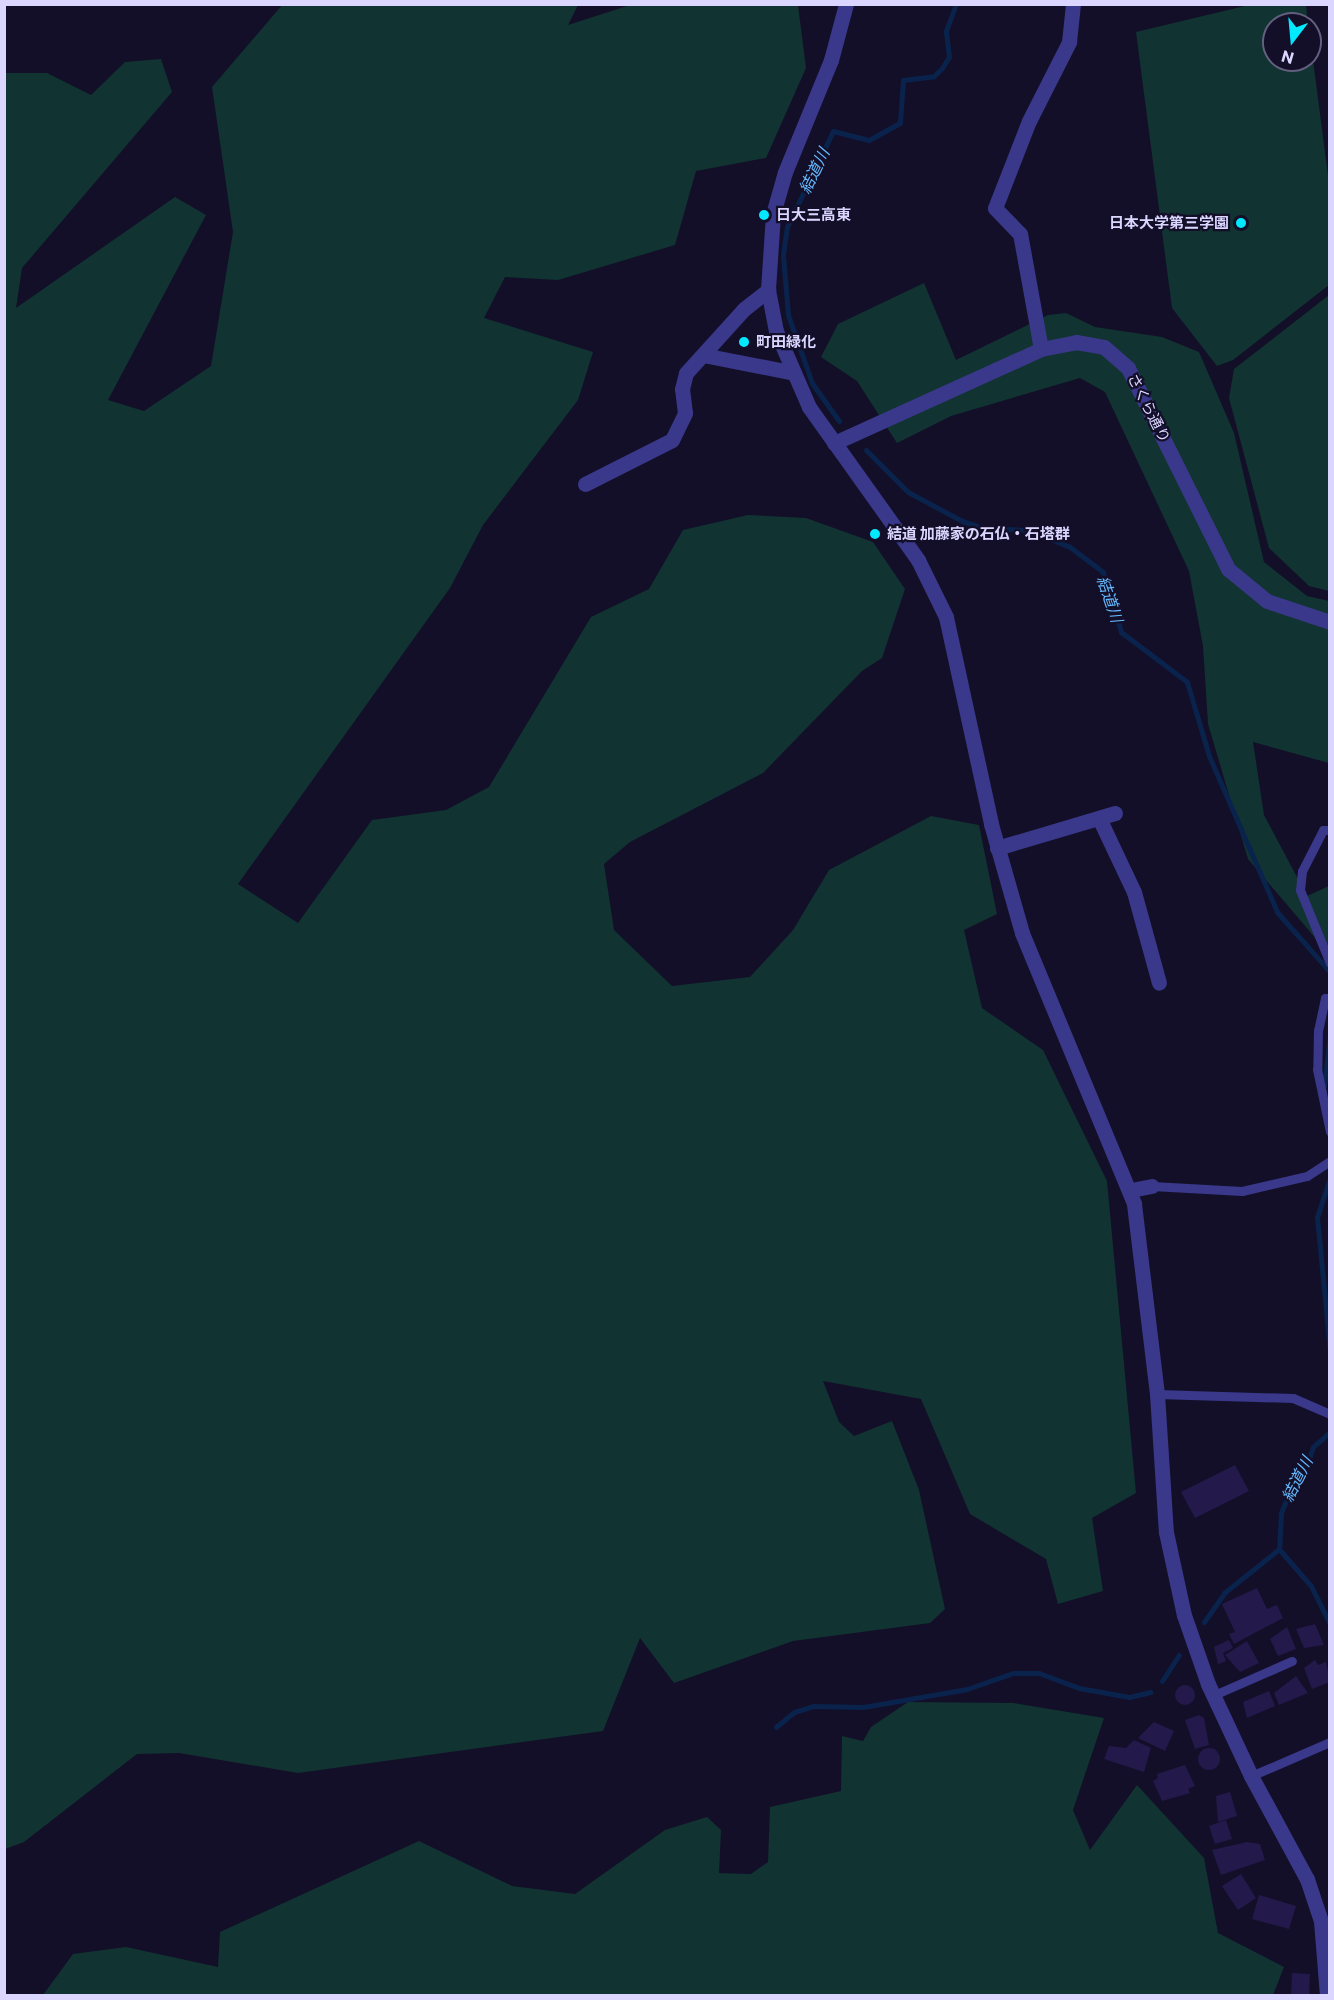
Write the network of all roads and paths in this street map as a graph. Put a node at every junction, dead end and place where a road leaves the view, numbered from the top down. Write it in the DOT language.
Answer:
graph roads {
  1 [pos="846,4"];
  2 [pos="1073,4"];
  3 [pos="768,290"];
  4 [pos="1041,349"];
  5 [pos="703,354"];
  6 [pos="790,372"];
  7 [pos="834,443"];
  8 [pos="585,484"];
  9 [pos="1329,622"];
  10 [pos="1115,813"];
  11 [pos="1099,818"];
  12 [pos="1329,830"];
  13 [pos="997,848"];
  14 [pos="1329,963"];
  15 [pos="1159,983"];
  16 [pos="1329,998"];
  17 [pos="1329,1132"];
  18 [pos="1329,1161"];
  19 [pos="1152,1186"];
  20 [pos="1131,1190"];
  21 [pos="1157,1394"];
  22 [pos="1329,1414"];
  23 [pos="1292,1661"];
  24 [pos="1214,1695"];
  25 [pos="1329,1742"];
  26 [pos="1251,1776"];
  27 [pos="1327,1995"];
  1 -- 3 [label="street"];
  2 -- 4 [label="street"];
  3 -- 5 [label="street"];
  3 -- 6 [label="street"];
  4 -- 7 [label="street, さくら通り"];
  4 -- 9 [label="street, さくら通り"];
  5 -- 6 [label="street"];
  5 -- 8 [label="street"];
  6 -- 7 [label="street"];
  7 -- 13 [label="street"];
  10 -- 11 [label="street"];
  11 -- 13 [label="street"];
  11 -- 15 [label="street"];
  12 -- 14 [label="lane"];
  13 -- 20 [label="street"];
  16 -- 17 [label="lane"];
  18 -- 19 [label="lane"];
  19 -- 20 [label="street"];
  20 -- 21 [label="street"];
  21 -- 22 [label="lane"];
  21 -- 24 [label="street"];
  23 -- 24 [label="lane"];
  24 -- 26 [label="street"];
  25 -- 26 [label="lane"];
  26 -- 27 [label="street"];
}
